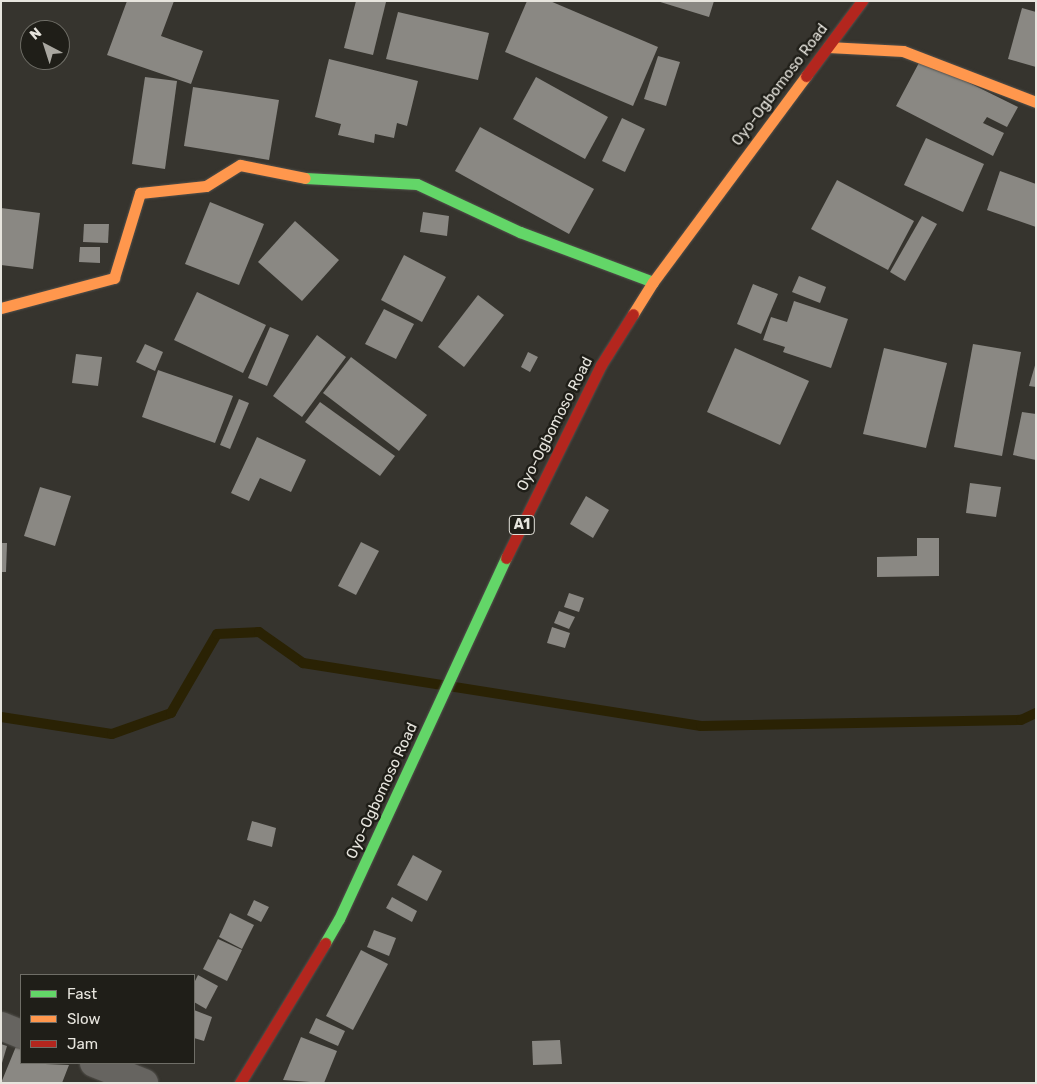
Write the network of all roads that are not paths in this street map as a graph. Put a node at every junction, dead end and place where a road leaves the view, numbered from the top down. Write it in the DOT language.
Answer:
graph roads {
  1 [pos="862,1"];
  2 [pos="828,46"];
  3 [pos="1036,102"];
  4 [pos="653,282"];
  5 [pos="1,308"];
  6 [pos="1,1026"];
  7 [pos="20,1034"];
  8 [pos="96,1064"];
  9 [pos="144,1083"];
  10 [pos="240,1083"];
  1 -- 2 [label="main road, Oyo-Ogbomoso Road / A1"];
  2 -- 3 [label="main road"];
  2 -- 4 [label="main road, Oyo-Ogbomoso Road / A1"];
  4 -- 5 [label="main road"];
  4 -- 10 [label="main road, Oyo-Ogbomoso Road / A1"];
  6 -- 7 [label="street"];
  8 -- 9 [label="street"];
}
